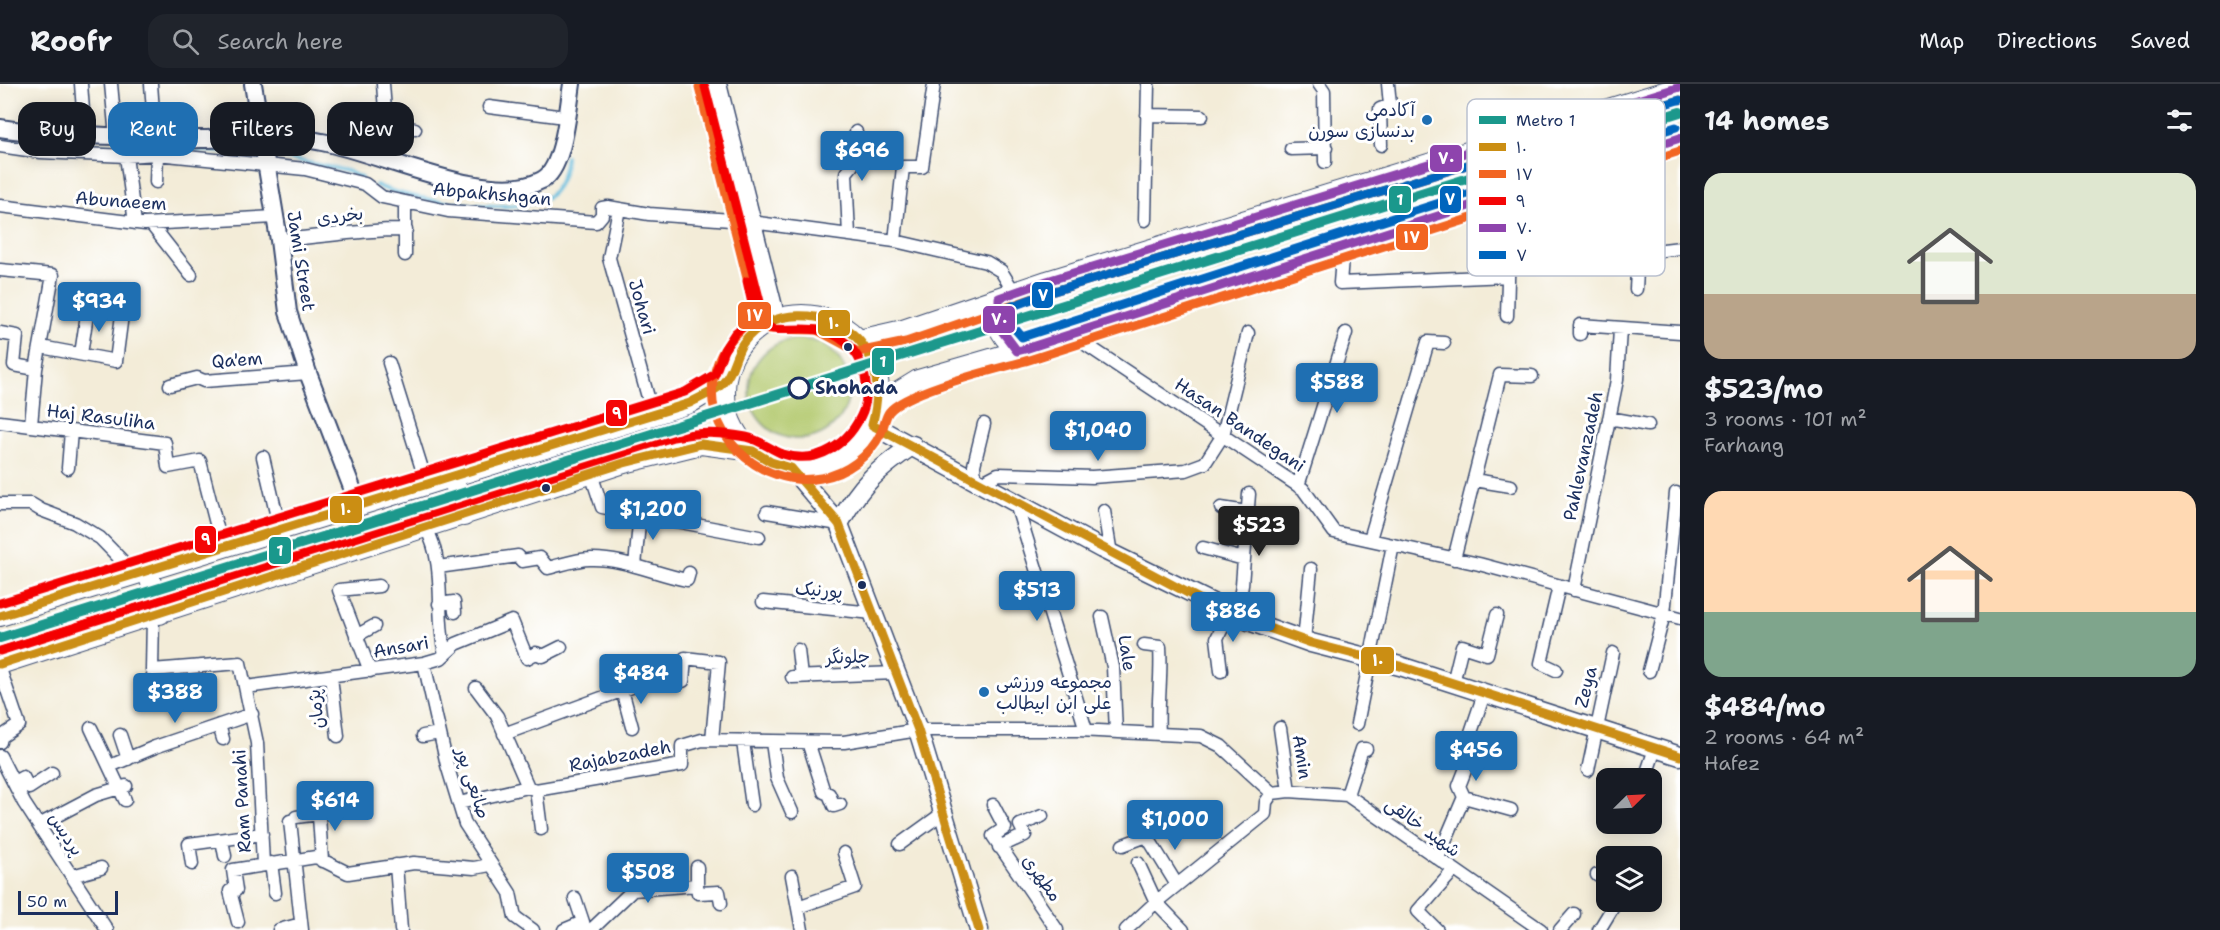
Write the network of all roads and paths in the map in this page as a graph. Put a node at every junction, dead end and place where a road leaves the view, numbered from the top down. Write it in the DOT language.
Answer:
graph roads {
  1 [pos="81,84"];
  2 [pos="111,84"];
  3 [pos="151,84"];
  4 [pos="253,84"];
  5 [pos="383,84"];
  6 [pos="572,84"];
  7 [pos="717,84"];
  8 [pos="934,84"];
  9 [pos="1148,84"];
  10 [pos="1319,84"];
  11 [pos="1388,84"];
  12 [pos="1680,87"];
  13 [pos="1640,99"];
  14 [pos="82,102"];
  15 [pos="113,102"];
  16 [pos="152,102"];
  17 [pos="256,102"];
  18 [pos="489,107"];
  19 [pos="1147,115"];
  20 [pos="1202,116"];
  21 [pos="565,117"];
  22 [pos="0,128"];
  23 [pos="415,129"];
  24 [pos="18,130"];
  25 [pos="856,132"];
  26 [pos="1680,138"];
  27 [pos="315,141"];
  28 [pos="1665,143"];
  29 [pos="1381,145"];
  30 [pos="0,146"];
  31 [pos="1326,148"];
  32 [pos="1291,149"];
  33 [pos="1467,152"];
  34 [pos="198,153"];
  35 [pos="108,155"];
  36 [pos="126,156"];
  37 [pos="156,156"];
  38 [pos="264,156"];
  39 [pos="1324,162"];
  40 [pos="265,164"];
  41 [pos="156,182"];
  42 [pos="405,202"];
  43 [pos="0,206"];
  44 [pos="1467,207"];
  45 [pos="619,209"];
  46 [pos="275,218"];
  47 [pos="731,220"];
  48 [pos="1145,220"];
  49 [pos="751,222"];
  50 [pos="135,223"];
  51 [pos="151,224"];
  52 [pos="406,230"];
  53 [pos="849,235"];
  54 [pos="279,240"];
  55 [pos="895,241"];
  56 [pos="1343,246"];
  57 [pos="1680,248"];
  58 [pos="1665,250"];
  59 [pos="405,255"];
  60 [pos="0,270"];
  61 [pos="191,276"];
  62 [pos="1508,276"];
  63 [pos="1637,276"];
  64 [pos="1636,289"];
  65 [pos="1007,295"];
  66 [pos="88,308"];
  67 [pos="122,315"];
  68 [pos="1507,316"];
  69 [pos="776,319"];
  70 [pos="1620,328"];
  71 [pos="1680,332"];
  72 [pos="0,333"];
  73 [pos="1248,333"];
  74 [pos="1346,333"];
  75 [pos="1070,334"];
  76 [pos="1580,334"];
  77 [pos="859,340"];
  78 [pos="1444,343"];
  79 [pos="41,347"];
  80 [pos="1017,351"];
  81 [pos="81,354"];
  82 [pos="389,363"];
  83 [pos="36,369"];
  84 [pos="308,374"];
  85 [pos="1532,376"];
  86 [pos="725,382"];
  87 [pos="170,385"];
  88 [pos="879,404"];
  89 [pos="652,415"];
  90 [pos="1609,418"];
  91 [pos="0,422"];
  92 [pos="984,424"];
  93 [pos="31,425"];
  94 [pos="872,425"];
  95 [pos="1648,425"];
  96 [pos="72,431"];
  97 [pos="1223,435"];
  98 [pos="913,445"];
  99 [pos="753,451"];
  100 [pos="262,457"];
  101 [pos="68,468"];
  102 [pos="791,468"];
  103 [pos="591,474"];
  104 [pos="453,477"];
  105 [pos="1474,480"];
  106 [pos="978,482"];
  107 [pos="426,485"];
  108 [pos="1298,486"];
  109 [pos="1511,486"];
  110 [pos="1676,493"];
  111 [pos="1249,494"];
  112 [pos="0,504"];
  113 [pos="1016,504"];
  114 [pos="359,506"];
  115 [pos="1221,508"];
  116 [pos="767,512"];
  117 [pos="1104,512"];
  118 [pos="1247,512"];
  119 [pos="640,513"];
  120 [pos="464,516"];
  121 [pos="839,524"];
  122 [pos="426,528"];
  123 [pos="280,530"];
  124 [pos="759,537"];
  125 [pos="1370,539"];
  126 [pos="1393,545"];
  127 [pos="222,547"];
  128 [pos="1203,549"];
  129 [pos="1111,554"];
  130 [pos="1244,559"];
  131 [pos="1454,559"];
  132 [pos="635,566"];
  133 [pos="438,567"];
  134 [pos="1311,569"];
  135 [pos="140,571"];
  136 [pos="689,573"];
  137 [pos="379,586"];
  138 [pos="1559,586"];
  139 [pos="1574,590"];
  140 [pos="763,602"];
  141 [pos="439,603"];
  142 [pos="456,612"];
  143 [pos="873,613"];
  144 [pos="1233,614"];
  145 [pos="1664,614"];
  146 [pos="156,615"];
  147 [pos="1497,615"];
  148 [pos="0,616"];
  149 [pos="1102,617"];
  150 [pos="1680,618"];
  151 [pos="374,626"];
  152 [pos="356,636"];
  153 [pos="1304,641"];
  154 [pos="1144,645"];
  155 [pos="561,647"];
  156 [pos="798,650"];
  157 [pos="1613,653"];
  158 [pos="445,654"];
  159 [pos="1370,658"];
  160 [pos="424,663"];
  161 [pos="0,664"];
  162 [pos="0,669"];
  163 [pos="1221,670"];
  164 [pos="1556,670"];
  165 [pos="370,671"];
  166 [pos="1649,671"];
  167 [pos="896,673"];
  168 [pos="331,677"];
  169 [pos="683,681"];
  170 [pos="1453,683"];
  171 [pos="637,685"];
  172 [pos="246,687"];
  173 [pos="476,688"];
  174 [pos="622,690"];
  175 [pos="1484,694"];
  176 [pos="252,714"];
  177 [pos="1357,724"];
  178 [pos="219,725"];
  179 [pos="632,727"];
  180 [pos="91,728"];
  181 [pos="1280,728"];
  182 [pos="918,730"];
  183 [pos="1086,730"];
  184 [pos="1595,730"];
  185 [pos="1116,732"];
  186 [pos="439,733"];
  187 [pos="504,734"];
  188 [pos="1159,734"];
  189 [pos="120,735"];
  190 [pos="338,736"];
  191 [pos="423,736"];
  192 [pos="223,739"];
  193 [pos="712,740"];
  194 [pos="0,742"];
  195 [pos="743,742"];
  196 [pos="772,742"];
  197 [pos="808,742"];
  198 [pos="1366,749"];
  199 [pos="1655,749"];
  200 [pos="0,756"];
  201 [pos="1680,756"];
  202 [pos="128,759"];
  203 [pos="110,766"];
  204 [pos="1648,768"];
  205 [pos="3,770"];
  206 [pos="1588,770"];
  207 [pos="52,773"];
  208 [pos="14,782"];
  209 [pos="123,787"];
  210 [pos="532,788"];
  211 [pos="1289,791"];
  212 [pos="1272,793"];
  213 [pos="1347,795"];
  214 [pos="1464,797"];
  215 [pos="341,798"];
  216 [pos="125,800"];
  217 [pos="459,803"];
  218 [pos="840,804"];
  219 [pos="752,805"];
  220 [pos="993,805"];
  221 [pos="1511,810"];
  222 [pos="792,812"];
  223 [pos="943,813"];
  224 [pos="319,814"];
  225 [pos="1042,816"];
  226 [pos="39,825"];
  227 [pos="541,830"];
  228 [pos="262,834"];
  229 [pos="222,840"];
  230 [pos="900,844"];
  231 [pos="1123,845"];
  232 [pos="999,847"];
  233 [pos="844,854"];
  234 [pos="225,856"];
  235 [pos="1438,858"];
  236 [pos="293,859"];
  237 [pos="321,861"];
  238 [pos="1138,863"];
  239 [pos="192,864"];
  240 [pos="267,864"];
  241 [pos="396,865"];
  242 [pos="490,865"];
  243 [pos="697,867"];
  244 [pos="101,868"];
  245 [pos="1453,871"];
  246 [pos="72,876"];
  247 [pos="792,876"];
  248 [pos="697,885"];
  249 [pos="1177,885"];
  250 [pos="275,893"];
  251 [pos="575,898"];
  252 [pos="1156,902"];
  253 [pos="721,903"];
  254 [pos="798,907"];
  255 [pos="1610,912"];
  256 [pos="1574,914"];
  257 [pos="238,922"];
  258 [pos="301,927"];
  259 [pos="586,927"];
  260 [pos="106,930"];
  261 [pos="279,930"];
  262 [pos="401,930"];
  263 [pos="533,930"];
  264 [pos="564,930"];
  265 [pos="802,930"];
  266 [pos="980,930"];
  267 [pos="1057,930"];
  268 [pos="1126,930"];
  269 [pos="1183,930"];
  270 [pos="1437,930"];
  271 [pos="1541,930"];
  272 [pos="1560,930"];
  273 [pos="1599,930"];
  1 -- 14 [label="street"];
  2 -- 15 [label="street"];
  3 -- 16 [label="street"];
  4 -- 17 [label="street, Jami Street"];
  5 -- 23 [label="street"];
  6 -- 21 [label="street"];
  7 -- 49 [label="main road"];
  8 -- 55 [label="street"];
  9 -- 19 [label="street"];
  10 -- 31 [label="street"];
  11 -- 29 [label="street"];
  12 -- 13 [label="main road"];
  18 -- 21 [label="street"];
  19 -- 20 [label="street"];
  19 -- 48 [label="street"];
  21 -- 27 [label="street"];
  22 -- 24 [label="street"];
  25 -- 53 [label="street"];
  26 -- 28 [label="main road"];
  30 -- 35 [label="street, Abpakhshgan"];
  31 -- 32 [label="street"];
  31 -- 39 [label="street"];
  33 -- 65 [label="main road"];
  34 -- 40 [label="street, Abpakhshgan"];
  36 -- 50 [label="street"];
  37 -- 41 [label="street"];
  38 -- 40 [label="street, Jami Street"];
  40 -- 42 [label="street, Abpakhshgan"];
  40 -- 46 [label="street, Jami Street"];
  42 -- 45 [label="street, Abpakhshgan"];
  42 -- 52 [label="street"];
  43 -- 50 [label="street, Abunaeem"];
  44 -- 56 [label="main road"];
  45 -- 47 [label="street"];
  45 -- 89 [label="street, Johari"];
  46 -- 51 [label="street, Abunaeem"];
  46 -- 54 [label="street, Jami Street"];
  49 -- 53 [label="street"];
  49 -- 69 [label="main road"];
  50 -- 51 [label="street, Abunaeem"];
  51 -- 61 [label="street"];
  52 -- 54 [label="street, بخردی"];
  52 -- 59 [label="street"];
  53 -- 55 [label="street"];
  54 -- 84 [label="street, Jami Street"];
  55 -- 65 [label="street"];
  56 -- 62 [label="street"];
  56 -- 75 [label="main road"];
  57 -- 58 [label="street"];
  60 -- 79 [label="street, Haj Rasuliha"];
  62 -- 68 [label="street"];
  63 -- 64 [label="street"];
  65 -- 77 [label="main road"];
  65 -- 80 [label="main road"];
  66 -- 81 [label="street"];
  67 -- 81 [label="street"];
  69 -- 77 [label="main road"];
  69 -- 86 [label="main road"];
  70 -- 71 [label="street"];
  70 -- 76 [label="street"];
  70 -- 90 [label="street, Pahlevanzadeh"];
  72 -- 83 [label="street"];
  73 -- 97 [label="street"];
  74 -- 108 [label="street"];
  75 -- 80 [label="main road"];
  75 -- 97 [label="street, Hasan Bandegani"];
  77 -- 88 [label="main road"];
  78 -- 125 [label="street"];
  79 -- 81 [label="street"];
  79 -- 83 [label="street, Haj Rasuliha"];
  80 -- 88 [label="main road"];
  82 -- 107 [label="street"];
  83 -- 93 [label="street, Haj Rasuliha"];
  84 -- 87 [label="street, Qa'em"];
  84 -- 114 [label="street, Jami Street"];
  85 -- 105 [label="street"];
  86 -- 89 [label="main road"];
  86 -- 99 [label="main road"];
  88 -- 94 [label="main road"];
  89 -- 104 [label="main road"];
  90 -- 95 [label="street"];
  90 -- 139 [label="street, Pahlevanzadeh"];
  91 -- 93 [label="street, Haj Rasuliha"];
  92 -- 106 [label="street"];
  93 -- 96 [label="street, Haj Rasuliha"];
  94 -- 98 [label="main road"];
  94 -- 102 [label="main road"];
  96 -- 101 [label="street"];
  96 -- 127 [label="street, Haj Rasuliha"];
  97 -- 106 [label="street"];
  97 -- 108 [label="street, Hasan Bandegani"];
  98 -- 106 [label="main road"];
  98 -- 121 [label="main road"];
  99 -- 102 [label="main road"];
  99 -- 103 [label="main road"];
  100 -- 123 [label="street"];
  102 -- 121 [label="main road"];
  103 -- 119 [label="street"];
  103 -- 120 [label="main road"];
  104 -- 107 [label="main road"];
  104 -- 120 [label="main road"];
  105 -- 109 [label="street"];
  105 -- 131 [label="street"];
  106 -- 113 [label="main road"];
  107 -- 114 [label="main road"];
  108 -- 125 [label="street, Hasan Bandegani"];
  110 -- 145 [label="street"];
  111 -- 118 [label="street"];
  112 -- 135 [label="street"];
  113 -- 129 [label="main road"];
  113 -- 183 [label="street"];
  114 -- 123 [label="main road"];
  115 -- 118 [label="street"];
  116 -- 121 [label="street"];
  117 -- 129 [label="street"];
  118 -- 130 [label="street"];
  119 -- 124 [label="street"];
  119 -- 132 [label="street"];
  120 -- 122 [label="main road"];
  121 -- 143 [label="main road"];
  122 -- 133 [label="street"];
  122 -- 146 [label="main road"];
  123 -- 127 [label="main road"];
  125 -- 126 [label="street, Hasan Bandegani"];
  126 -- 131 [label="street, Hasan Bandegani"];
  126 -- 159 [label="street"];
  127 -- 135 [label="main road"];
  128 -- 130 [label="street"];
  129 -- 144 [label="main road"];
  130 -- 144 [label="street"];
  131 -- 138 [label="street, Hasan Bandegani"];
  132 -- 133 [label="street"];
  132 -- 136 [label="street"];
  133 -- 141 [label="street"];
  134 -- 153 [label="street"];
  135 -- 146 [label="main road"];
  135 -- 148 [label="main road"];
  137 -- 152 [label="street"];
  138 -- 139 [label="street, Hasan Bandegani"];
  138 -- 164 [label="street"];
  139 -- 145 [label="street, Hasan Bandegani"];
  140 -- 143 [label="street, پورنیک"];
  141 -- 142 [label="street"];
  141 -- 158 [label="street"];
  143 -- 167 [label="main road"];
  144 -- 153 [label="main road"];
  144 -- 163 [label="street"];
  145 -- 150 [label="street, Hasan Bandegani"];
  145 -- 166 [label="street"];
  146 -- 161 [label="main road"];
  146 -- 172 [label="street, Ram Panahi"];
  147 -- 170 [label="street"];
  149 -- 185 [label="street, Lale"];
  151 -- 152 [label="street"];
  152 -- 165 [label="street"];
  153 -- 159 [label="main road"];
  154 -- 188 [label="street"];
  155 -- 158 [label="street, Ansari"];
  156 -- 167 [label="street, چلونگر"];
  157 -- 184 [label="street, Zeya"];
  158 -- 160 [label="street, Ansari"];
  159 -- 170 [label="main road"];
  159 -- 177 [label="street"];
  160 -- 165 [label="street, Ansari"];
  160 -- 186 [label="street, صانعی پور"];
  162 -- 194 [label="street"];
  165 -- 168 [label="street, Ansari"];
  167 -- 182 [label="main road"];
  168 -- 172 [label="street, Ansari"];
  168 -- 190 [label="street, پژمان"];
  169 -- 193 [label="street"];
  170 -- 175 [label="main road"];
  171 -- 174 [label="street"];
  172 -- 176 [label="street, Ram Panahi"];
  173 -- 187 [label="street"];
  174 -- 179 [label="street"];
  174 -- 187 [label="street"];
  175 -- 184 [label="main road"];
  175 -- 214 [label="street"];
  176 -- 178 [label="street"];
  176 -- 228 [label="street, Ram Panahi"];
  178 -- 192 [label="street"];
  178 -- 202 [label="street"];
  180 -- 203 [label="street"];
  181 -- 211 [label="street, Amin"];
  182 -- 183 [label="street, Rajabzadeh"];
  182 -- 197 [label="street, Rajabzadeh"];
  182 -- 223 [label="main road"];
  183 -- 185 [label="street, Rajabzadeh"];
  184 -- 199 [label="main road"];
  184 -- 206 [label="street, Zeya"];
  185 -- 188 [label="street, Rajabzadeh"];
  186 -- 191 [label="street"];
  186 -- 217 [label="street, صانعی پور"];
  187 -- 210 [label="street"];
  188 -- 212 [label="street, Rajabzadeh"];
  189 -- 202 [label="street"];
  193 -- 195 [label="street, Rajabzadeh"];
  193 -- 210 [label="street, Rajabzadeh"];
  195 -- 196 [label="street, Rajabzadeh"];
  195 -- 219 [label="street"];
  196 -- 197 [label="street, Rajabzadeh"];
  196 -- 222 [label="street"];
  197 -- 218 [label="street"];
  198 -- 213 [label="street"];
  199 -- 201 [label="main road"];
  199 -- 204 [label="street"];
  200 -- 205 [label="street, پردیس"];
  202 -- 203 [label="street"];
  203 -- 209 [label="street"];
  205 -- 208 [label="street, پردیس"];
  207 -- 208 [label="street"];
  208 -- 226 [label="street, پردیس"];
  209 -- 216 [label="street"];
  209 -- 226 [label="street"];
  210 -- 217 [label="street, Rajabzadeh"];
  210 -- 227 [label="street"];
  211 -- 212 [label="street"];
  211 -- 213 [label="street"];
  212 -- 249 [label="street"];
  213 -- 235 [label="street, شهید خالقی"];
  214 -- 221 [label="street"];
  214 -- 235 [label="street"];
  215 -- 224 [label="street"];
  217 -- 242 [label="street, صانعی پور"];
  220 -- 232 [label="street, مطهری"];
  223 -- 230 [label="street"];
  223 -- 266 [label="main road"];
  224 -- 236 [label="street"];
  224 -- 237 [label="street"];
  225 -- 232 [label="street, مطهری"];
  226 -- 246 [label="street, پردیس"];
  228 -- 229 [label="street"];
  228 -- 240 [label="street, Ram Panahi"];
  229 -- 234 [label="street"];
  229 -- 239 [label="street"];
  231 -- 249 [label="street"];
  232 -- 267 [label="street, مطهری"];
  233 -- 254 [label="street"];
  235 -- 245 [label="street, شهید خالقی"];
  236 -- 237 [label="street"];
  236 -- 240 [label="street"];
  236 -- 258 [label="street"];
  237 -- 241 [label="street"];
  238 -- 252 [label="street"];
  240 -- 250 [label="street, Ram Panahi"];
  240 -- 257 [label="street"];
  241 -- 242 [label="street"];
  241 -- 262 [label="street"];
  242 -- 263 [label="street, صانعی پور"];
  243 -- 248 [label="street"];
  244 -- 246 [label="street"];
  245 -- 270 [label="street"];
  245 -- 271 [label="street, شهید خالقی"];
  246 -- 260 [label="street, پردیس"];
  247 -- 254 [label="street"];
  248 -- 253 [label="street"];
  248 -- 259 [label="street"];
  249 -- 252 [label="street"];
  251 -- 259 [label="street"];
  252 -- 268 [label="street"];
  252 -- 269 [label="street"];
  254 -- 265 [label="street"];
  255 -- 273 [label="street"];
  256 -- 272 [label="street"];
  258 -- 261 [label="street"];
  259 -- 264 [label="street"];
}
